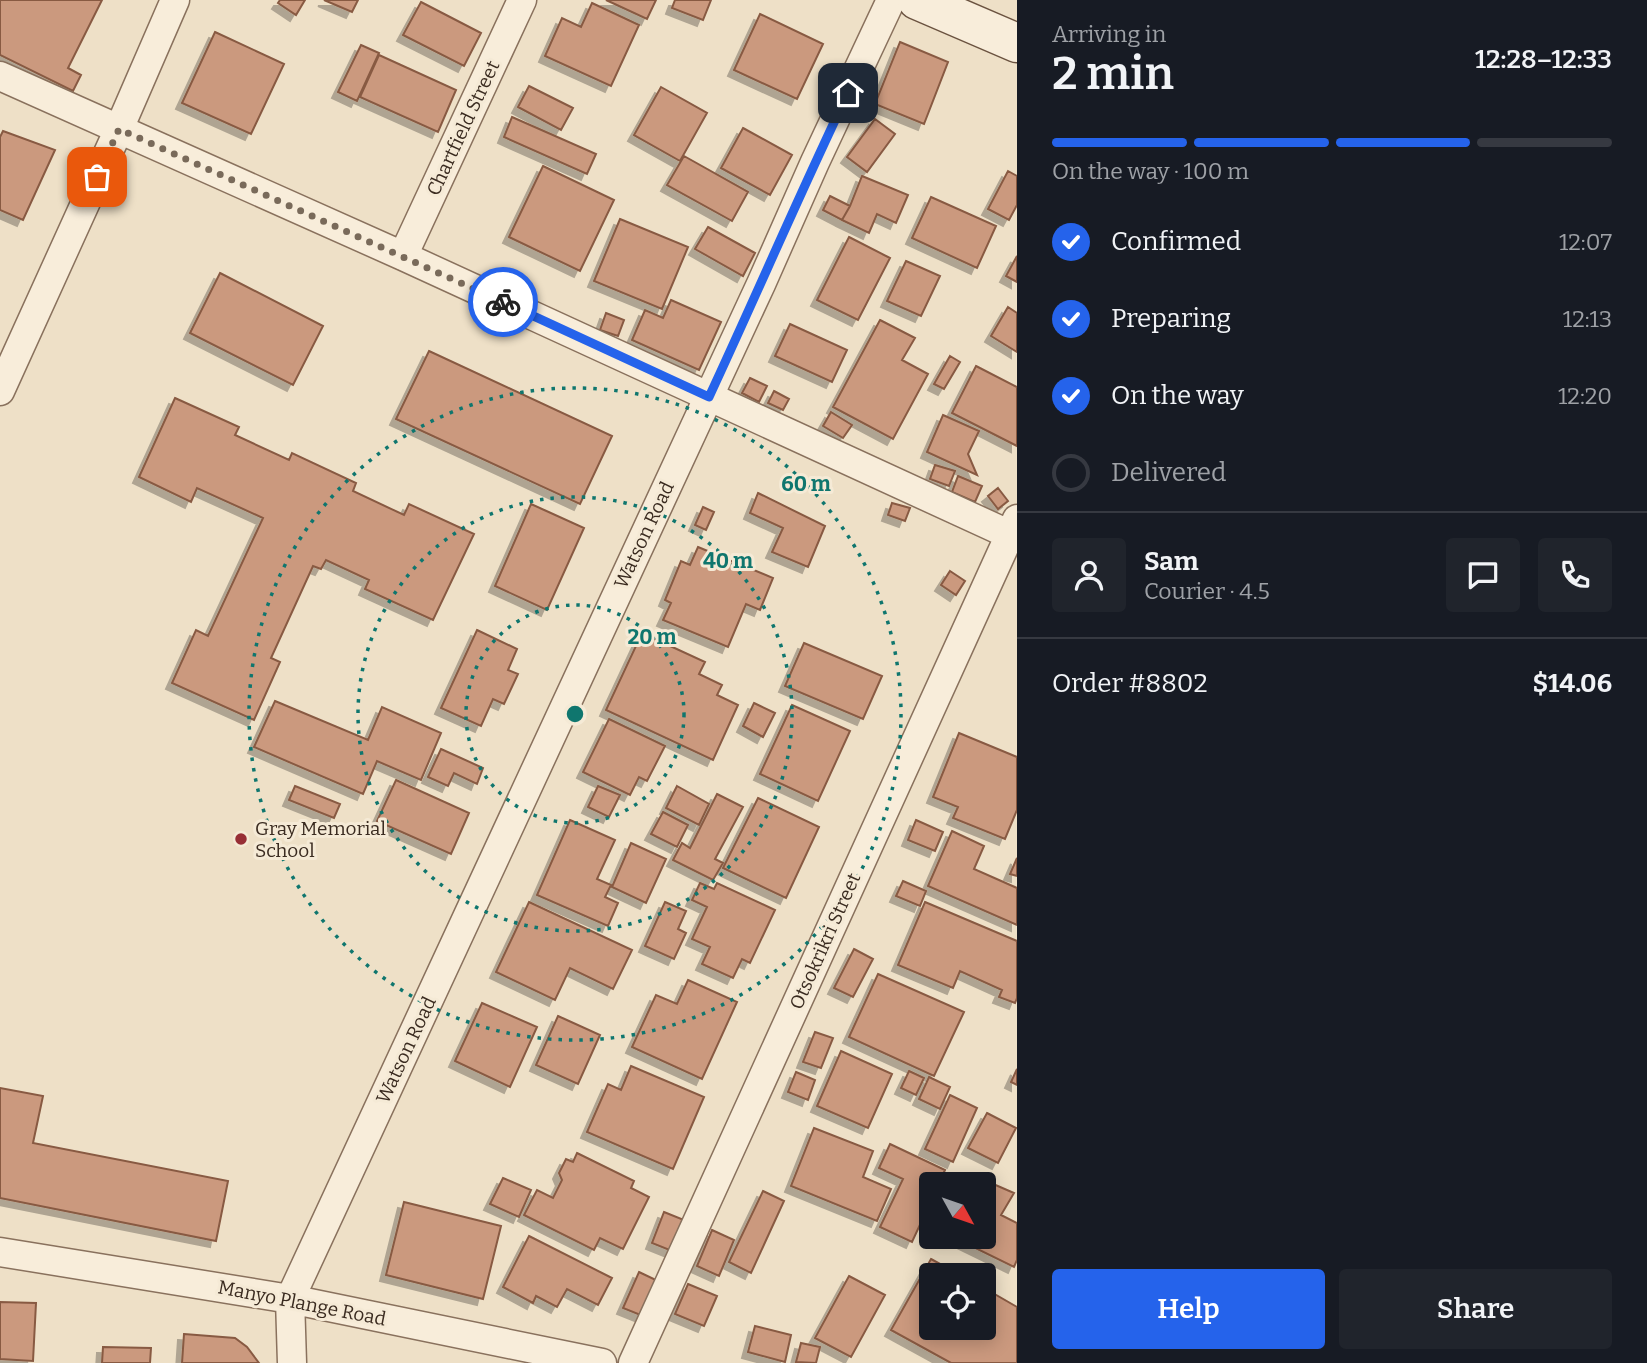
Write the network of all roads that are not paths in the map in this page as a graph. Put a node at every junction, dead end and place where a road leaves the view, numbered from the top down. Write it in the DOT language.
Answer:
graph roads {
  1 [pos="175,0"];
  2 [pos="522,0"];
  3 [pos="891,0"];
  4 [pos="917,0"];
  5 [pos="1017,43"];
  6 [pos="0,76"];
  7 [pos="119,129"];
  8 [pos="403,256"];
  9 [pos="0,391"];
  10 [pos="709,397"];
  11 [pos="1015,531"];
  12 [pos="0,1252"];
  13 [pos="290,1298"];
  14 [pos="292,1363"];
  15 [pos="603,1363"];
  16 [pos="633,1363"];
  1 -- 7 [label="street"];
  2 -- 8 [label="street, Chartfield Street"];
  3 -- 10 [label="street, Watson Road"];
  4 -- 5 [label="main road"];
  6 -- 7 [label="street"];
  7 -- 8 [label="street"];
  7 -- 9 [label="street"];
  8 -- 10 [label="street"];
  10 -- 11 [label="street"];
  10 -- 13 [label="street, Watson Road"];
  11 -- 16 [label="street, Otsokrikri Street"];
  12 -- 13 [label="street, Manyo Plange Road"];
  13 -- 14 [label="street"];
  13 -- 15 [label="street, Manyo Plange Road"];
}
